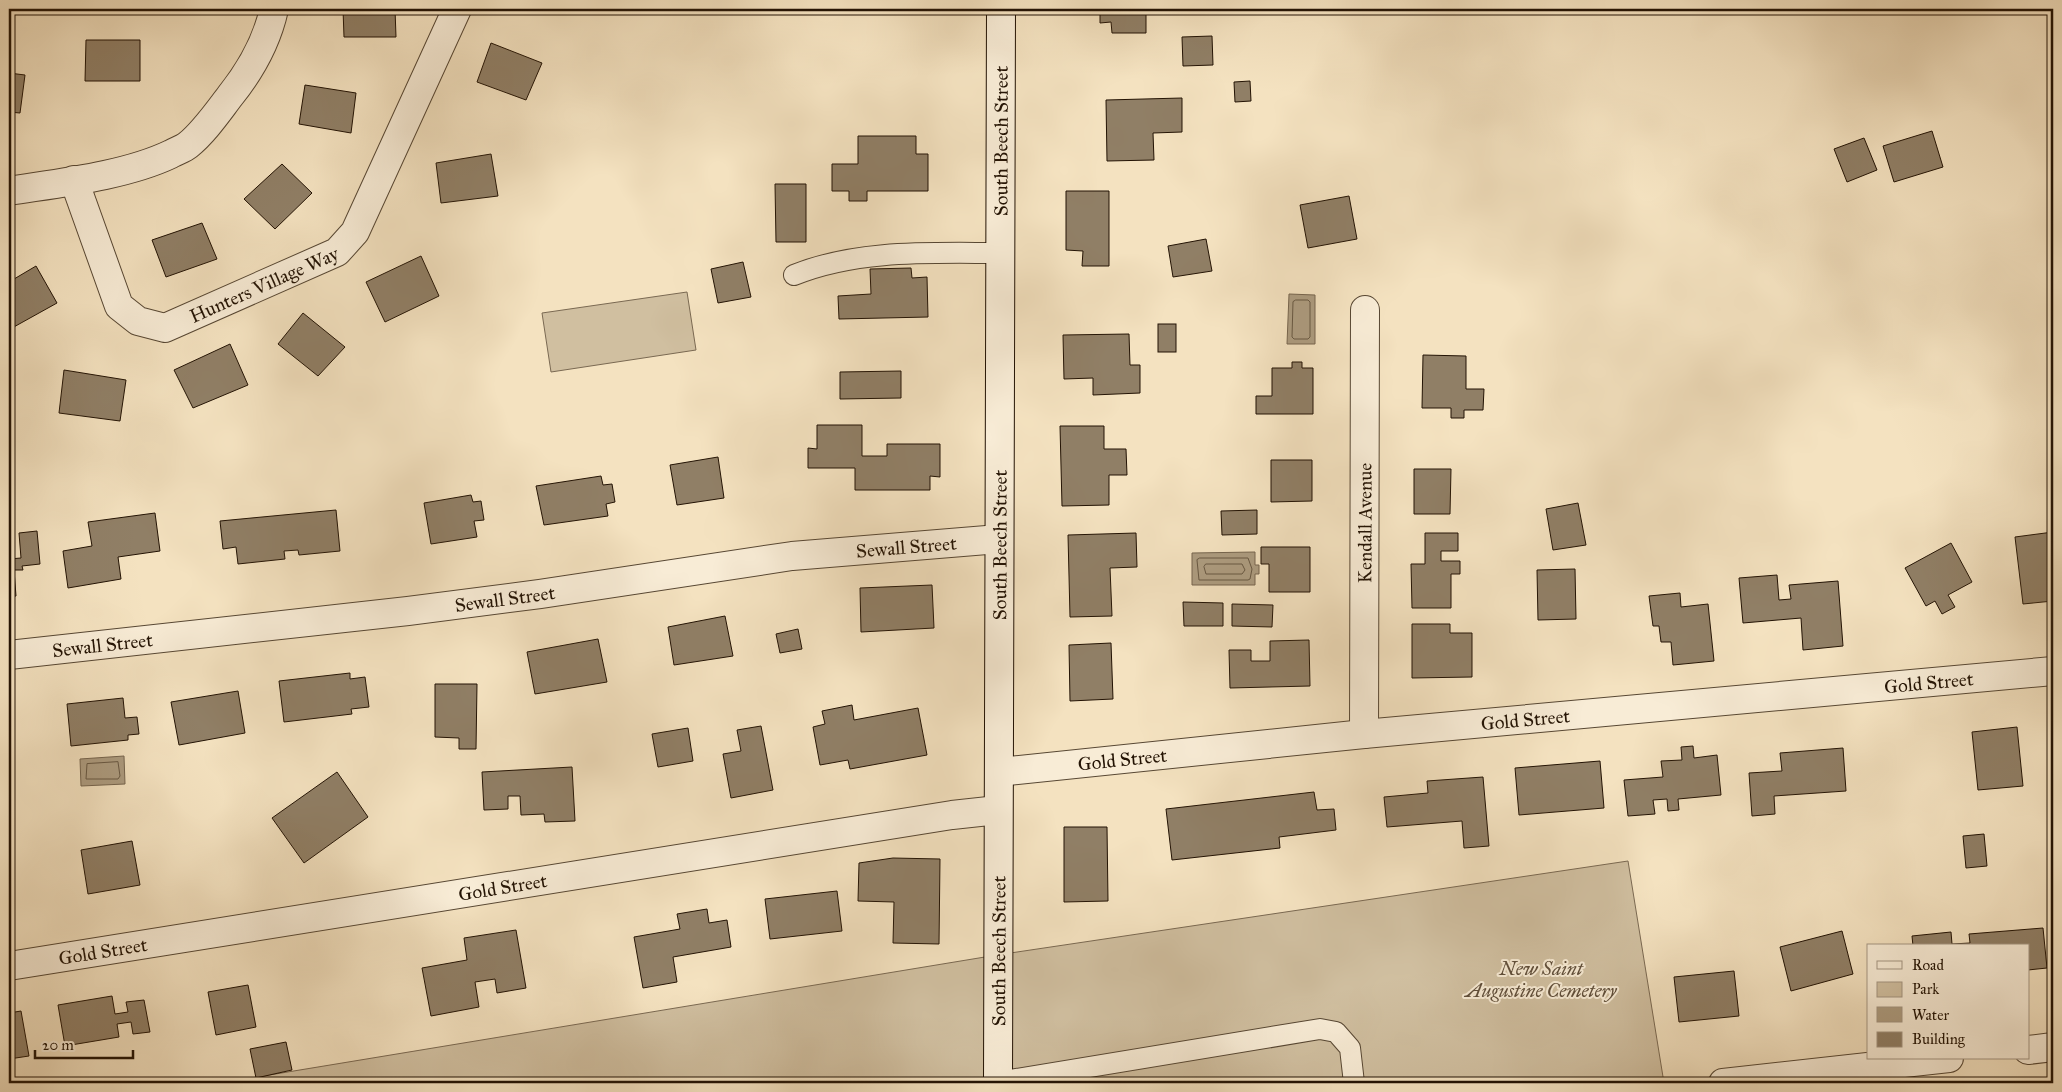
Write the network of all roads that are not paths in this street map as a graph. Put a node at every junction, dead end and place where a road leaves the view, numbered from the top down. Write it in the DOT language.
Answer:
graph roads {
  1 [pos="274,9"];
  2 [pos="457,9"];
  3 [pos="1001,9"];
  4 [pos="74,180"];
  5 [pos="9,192"];
  6 [pos="1000,253"];
  7 [pos="794,275"];
  8 [pos="1366,310"];
  9 [pos="999,539"];
  10 [pos="9,655"];
  11 [pos="2053,671"];
  12 [pos="1364,734"];
  13 [pos="999,772"];
  14 [pos="998,810"];
  15 [pos="9,966"];
  16 [pos="2053,1047"];
  17 [pos="2030,1050"];
  18 [pos="1938,1060"];
  19 [pos="1846,1076"];
  20 [pos="998,1082"];
  21 [pos="1354,1083"];
  22 [pos="1723,1083"];
  1 -- 4 [label="street"];
  2 -- 4 [label="street, Hunters Village Way"];
  3 -- 6 [label="street, South Beech Street"];
  4 -- 5 [label="street"];
  6 -- 7 [label="lane"];
  6 -- 9 [label="street, South Beech Street"];
  8 -- 12 [label="street, Kendall Avenue"];
  9 -- 10 [label="street, Sewall Street"];
  9 -- 13 [label="street, South Beech Street"];
  11 -- 12 [label="street, Gold Street"];
  12 -- 13 [label="street, Gold Street"];
  13 -- 14 [label="street, South Beech Street"];
  14 -- 15 [label="street, Gold Street"];
  14 -- 20 [label="street, South Beech Street"];
  16 -- 17 [label="street"];
  18 -- 19 [label="street"];
  19 -- 22 [label="street"];
  20 -- 21 [label="lane"];
}
